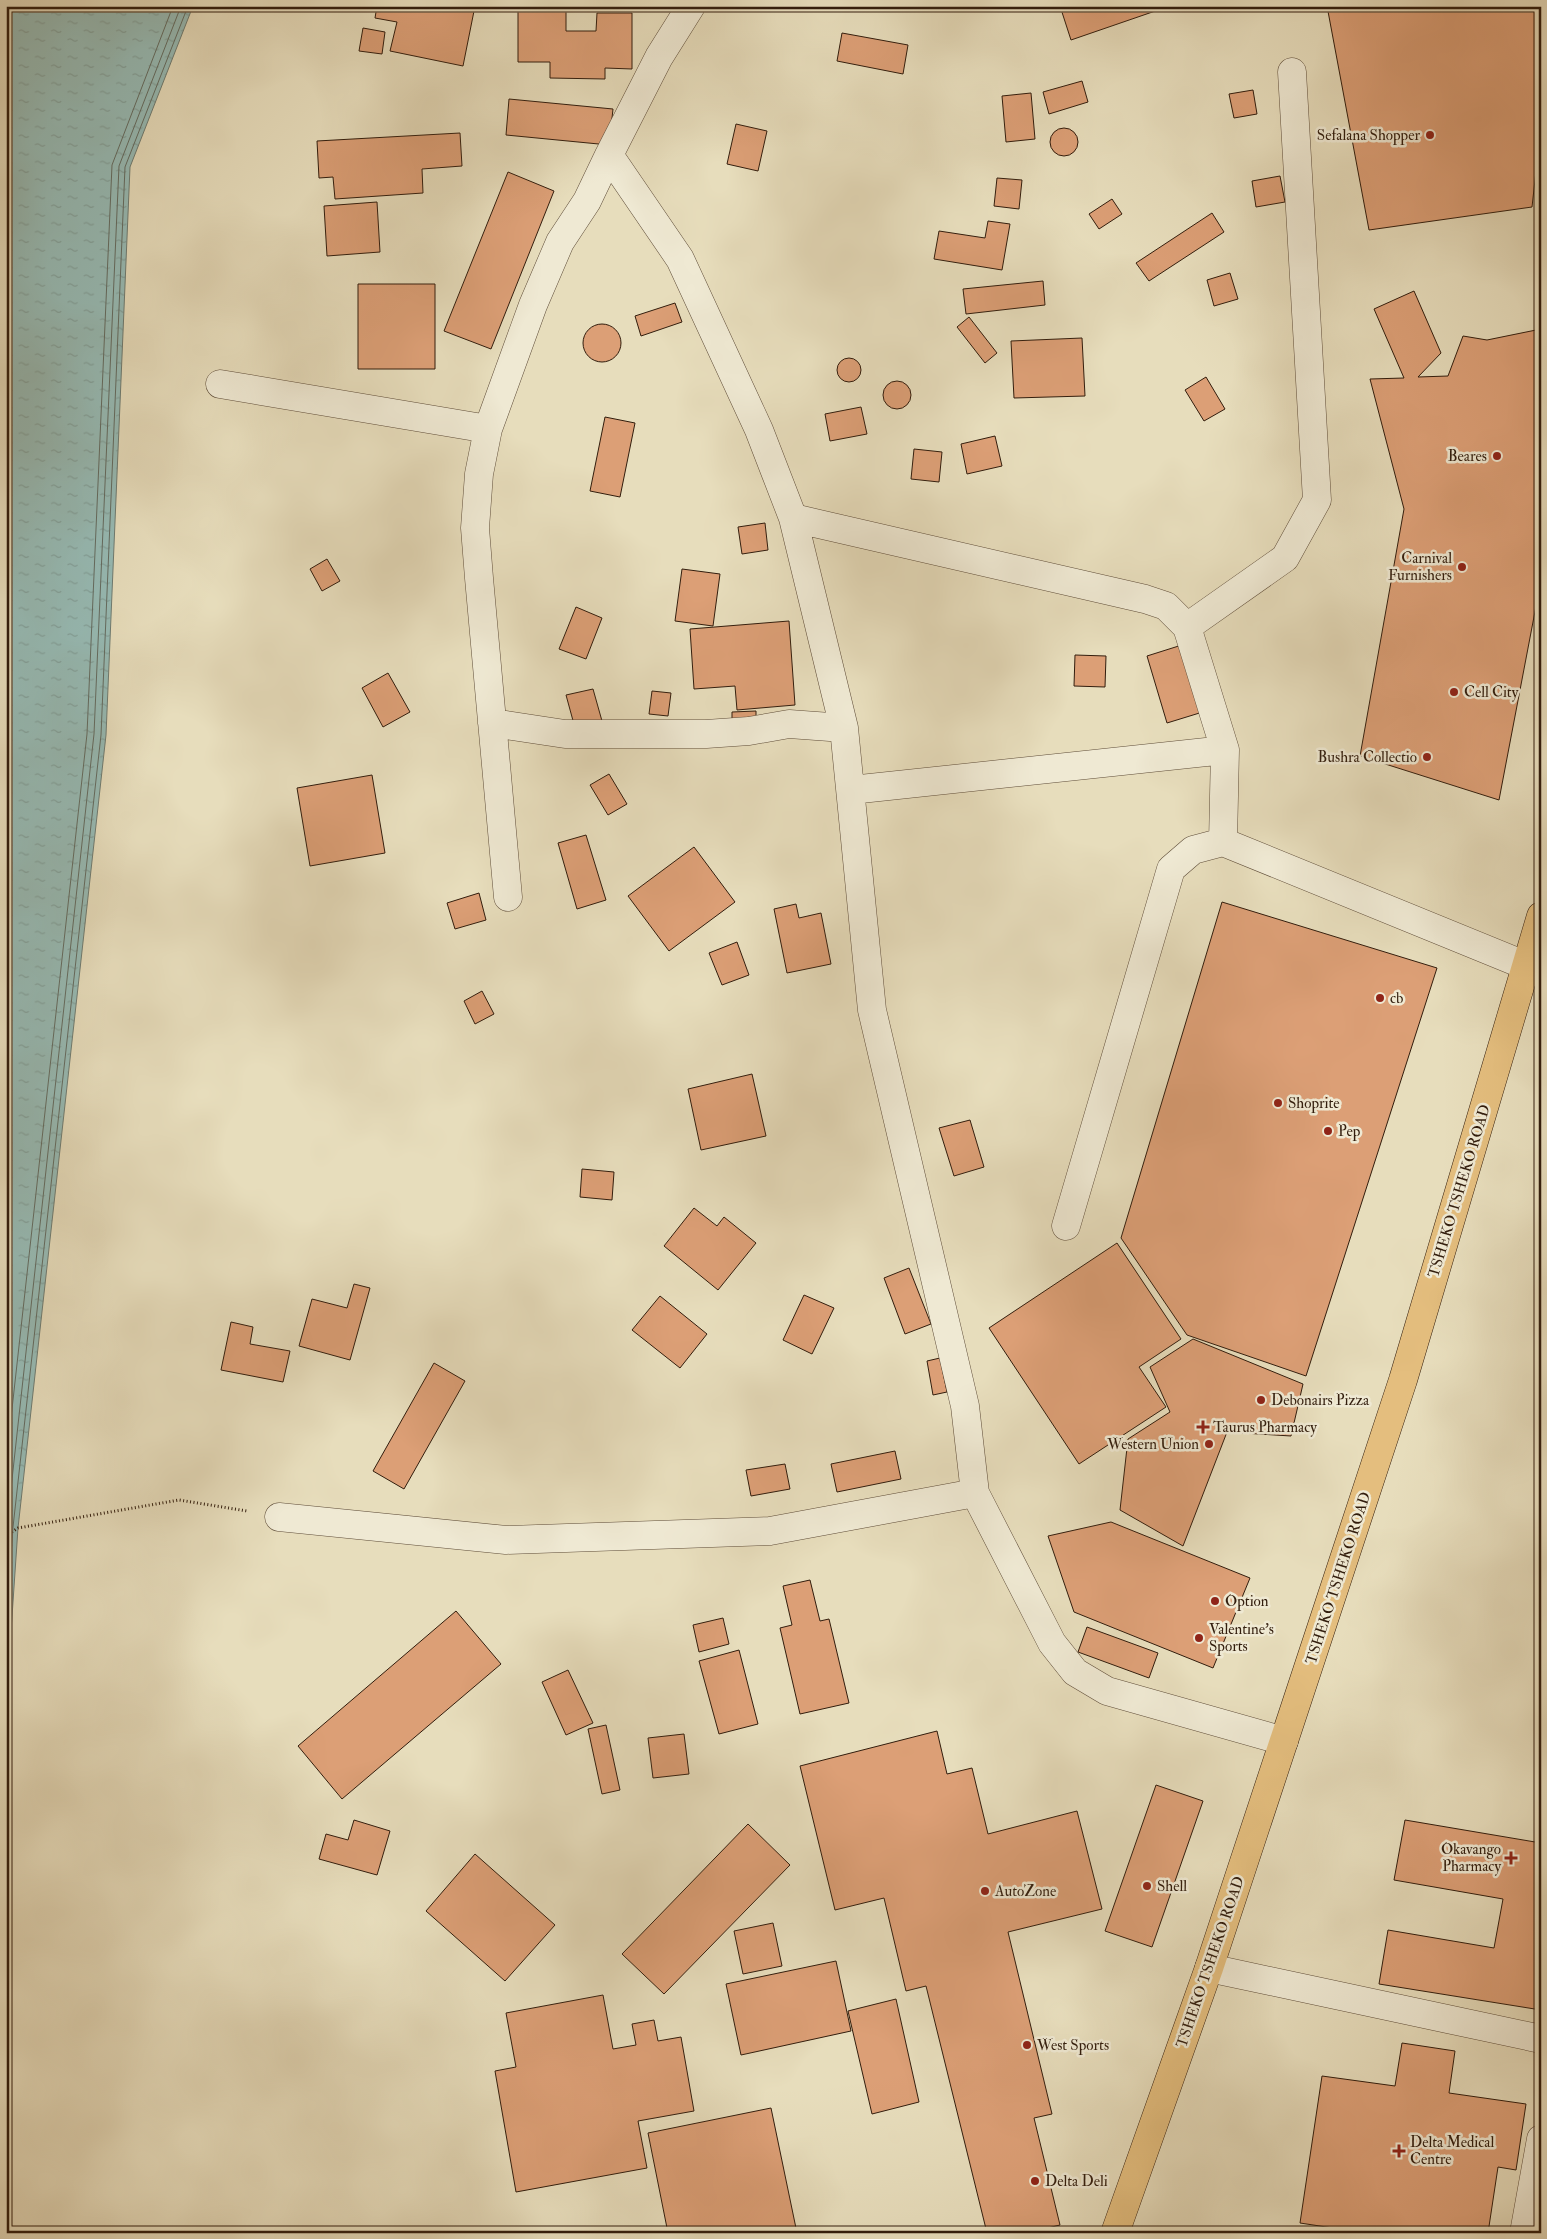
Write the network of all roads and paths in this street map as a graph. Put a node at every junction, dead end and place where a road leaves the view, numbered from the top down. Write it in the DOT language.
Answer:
graph roads {
  1 [pos="691,6"];
  2 [pos="1292,72"];
  3 [pos="610,155"];
  4 [pos="220,384"];
  5 [pos="488,429"];
  6 [pos="793,518"];
  7 [pos="1187,627"];
  8 [pos="492,723"];
  9 [pos="844,728"];
  10 [pos="1224,750"];
  11 [pos="852,790"];
  12 [pos="1223,842"];
  13 [pos="508,897"];
  14 [pos="1541,916"];
  15 [pos="1534,967"];
  16 [pos="1066,1226"];
  17 [pos="975,1493"];
  18 [pos="279,1516"];
  19 [pos="6,1536"];
  20 [pos="1284,1740"];
  21 [pos="1209,1968"];
  22 [pos="1541,2039"];
  23 [pos="1541,2139"];
  24 [pos="1115,2233"];
  25 [pos="1524,2233"];
  1 -- 3 [label="street"];
  2 -- 7 [label="street"];
  3 -- 5 [label="street"];
  3 -- 6 [label="street"];
  4 -- 5 [label="street"];
  5 -- 8 [label="street"];
  6 -- 7 [label="street"];
  6 -- 9 [label="street"];
  7 -- 10 [label="street"];
  8 -- 9 [label="street"];
  8 -- 13 [label="street"];
  9 -- 11 [label="street"];
  10 -- 11 [label="street"];
  10 -- 12 [label="street"];
  11 -- 17 [label="street"];
  12 -- 15 [label="street"];
  12 -- 16 [label="street"];
  14 -- 15 [label="highway, TSHEKO TSHEKO ROAD"];
  15 -- 20 [label="highway, TSHEKO TSHEKO ROAD"];
  17 -- 18 [label="street"];
  17 -- 20 [label="street"];
  18 -- 19 [label="path"];
  20 -- 21 [label="highway, TSHEKO TSHEKO ROAD"];
  21 -- 22 [label="street"];
  21 -- 24 [label="highway, TSHEKO TSHEKO ROAD"];
  23 -- 25 [label="street"];
}
